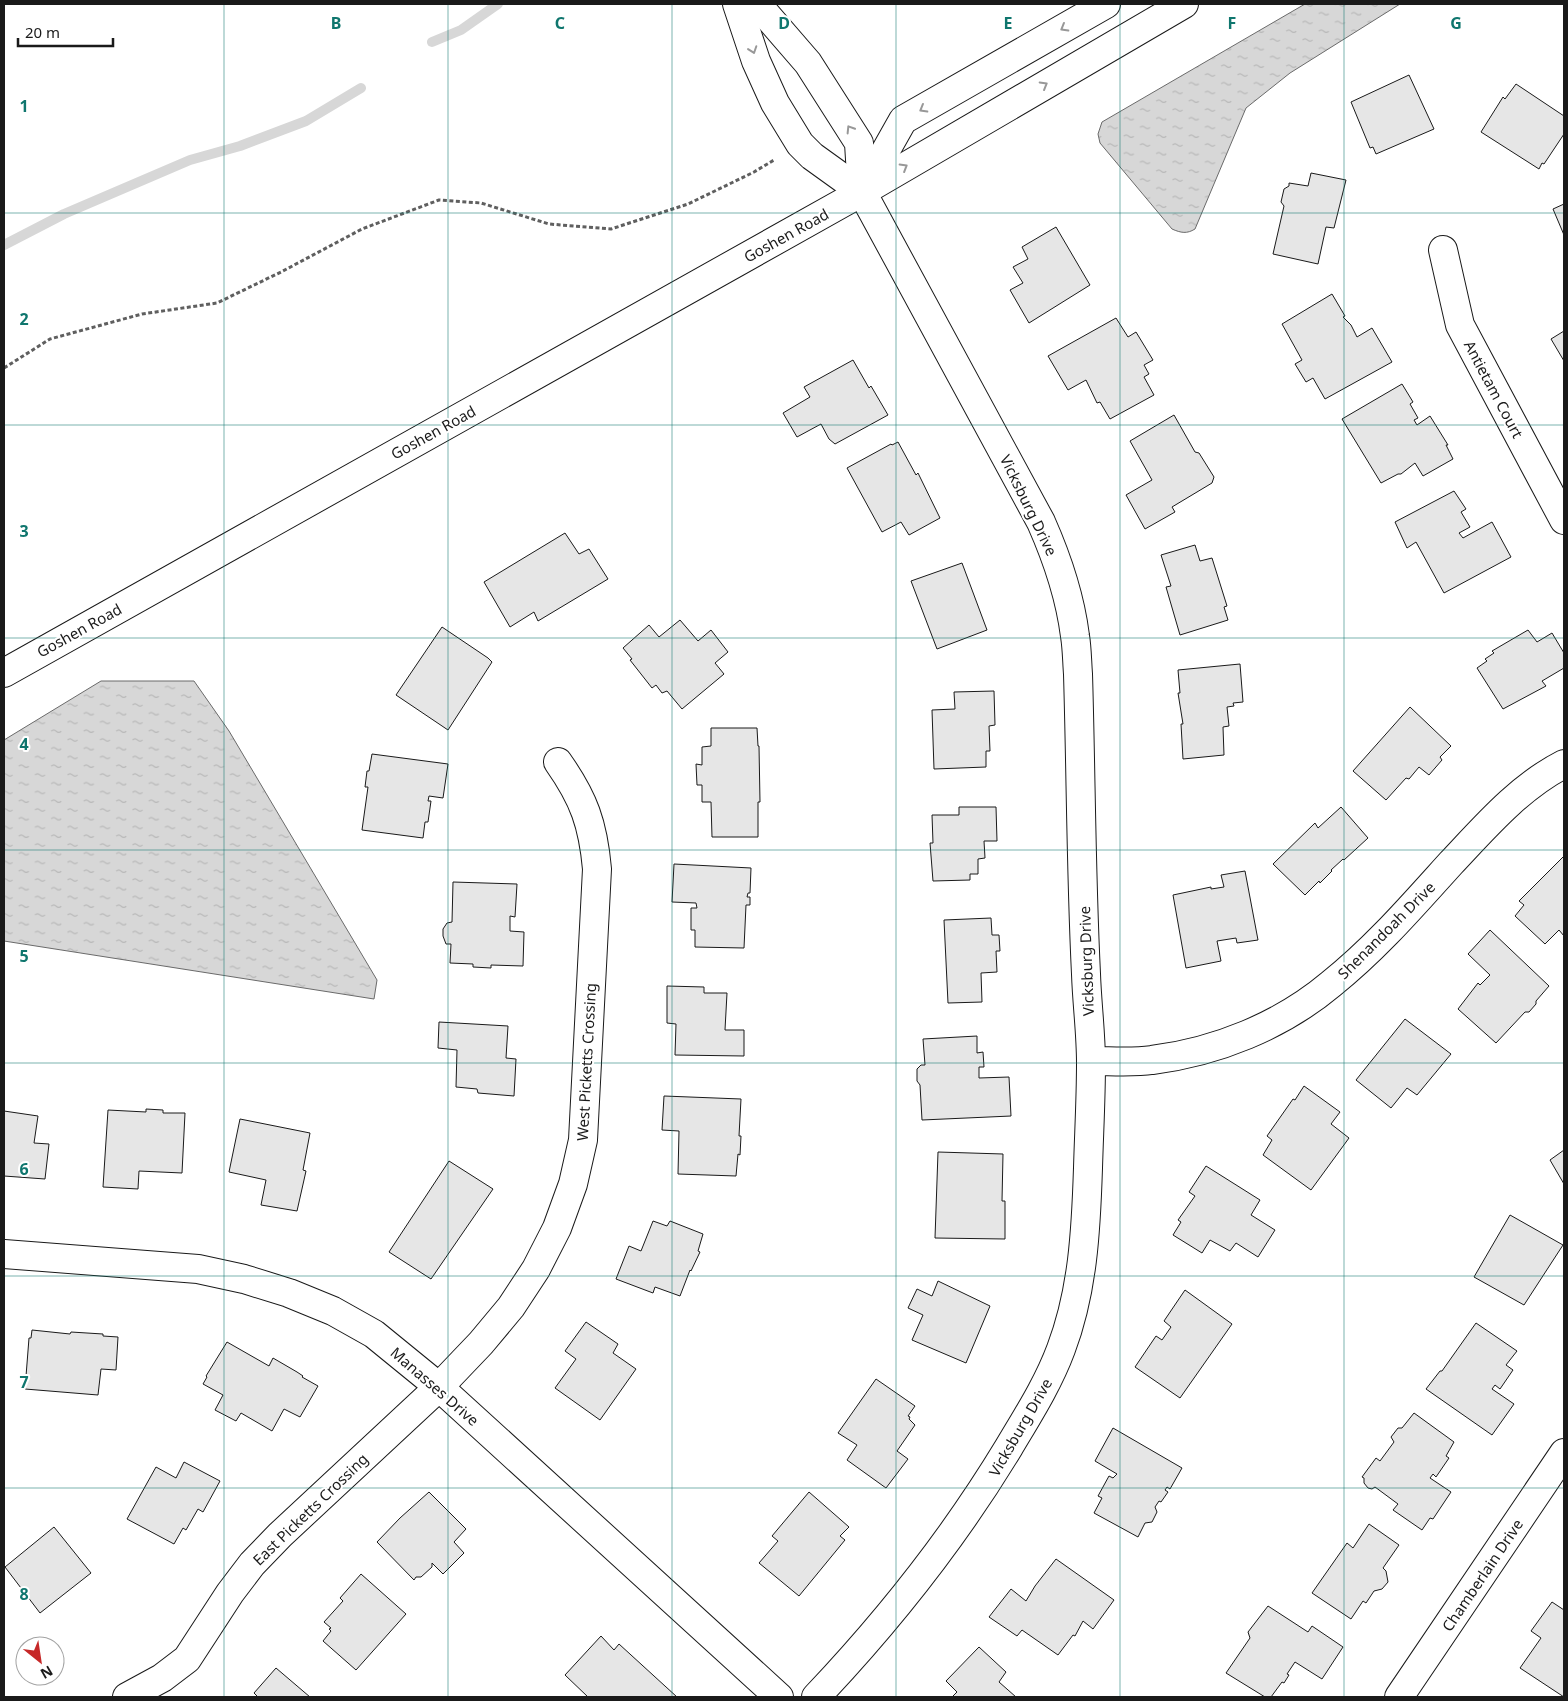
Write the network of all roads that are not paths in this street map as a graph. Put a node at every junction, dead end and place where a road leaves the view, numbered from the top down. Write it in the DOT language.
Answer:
graph roads {
  1 [pos="737,4"];
  2 [pos="757,4"];
  3 [pos="1106,4"];
  4 [pos="1184,4"];
  5 [pos="862,192"];
  6 [pos="1443,250"];
  7 [pos="1564,520"];
  8 [pos="4,673"];
  9 [pos="558,762"];
  10 [pos="1564,764"];
  11 [pos="1091,1061"];
  12 [pos="4,1254"];
  13 [pos="438,1387"];
  14 [pos="1564,1453"];
  15 [pos="1402,1696"];
  16 [pos="127,1697"];
  17 [pos="779,1697"];
  18 [pos="816,1697"];
  1 -- 5 [label="street, one-way"];
  5 -- 2 [label="street, one-way"];
  3 -- 5 [label="street, one-way"];
  5 -- 4 [label="street, Goshen Road, one-way"];
  5 -- 8 [label="street, Goshen Road"];
  5 -- 11 [label="street, Vicksburg Drive"];
  6 -- 7 [label="street, Antietam Court"];
  9 -- 13 [label="street, West Picketts Crossing"];
  10 -- 11 [label="street, Shenandoah Drive"];
  11 -- 18 [label="street, Vicksburg Drive"];
  12 -- 13 [label="street, Manasses Drive"];
  13 -- 16 [label="street, East Picketts Crossing"];
  13 -- 17 [label="street, Manasses Drive"];
  14 -- 15 [label="street, Chamberlain Drive"];
}
